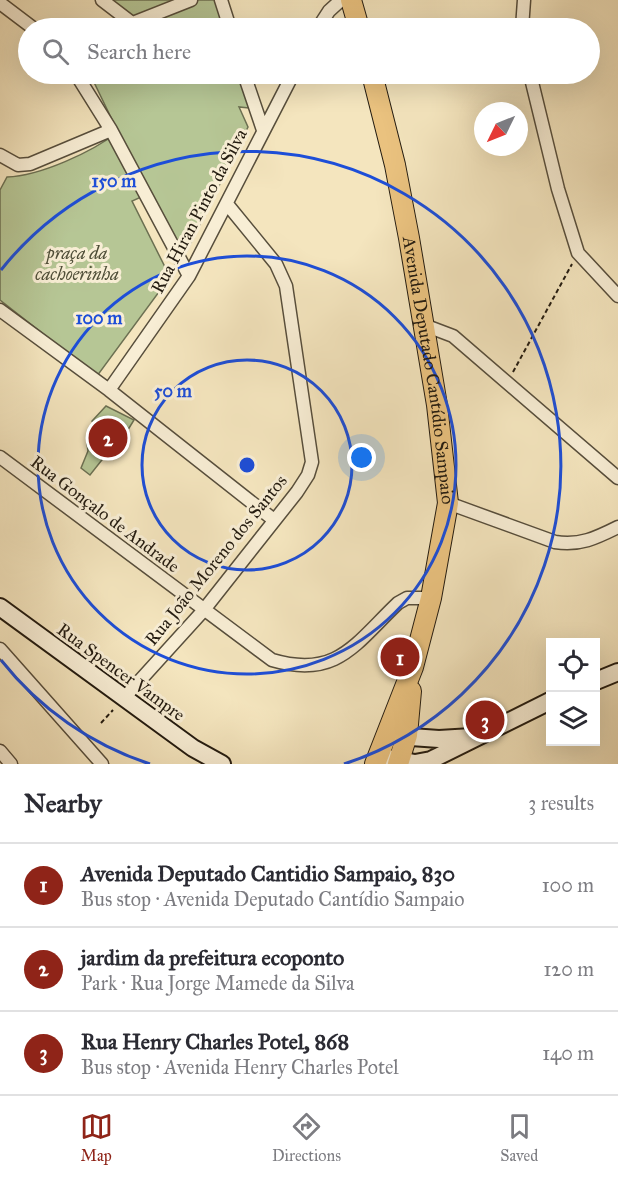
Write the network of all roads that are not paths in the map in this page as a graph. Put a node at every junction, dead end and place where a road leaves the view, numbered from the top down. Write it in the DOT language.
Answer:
graph roads {
  1 [pos="102,0"];
  2 [pos="191,0"];
  3 [pos="221,0"];
  4 [pos="341,0"];
  5 [pos="351,0"];
  6 [pos="524,0"];
  7 [pos="0,3"];
  8 [pos="158,6"];
  9 [pos="20,18"];
  10 [pos="125,18"];
  11 [pos="140,18"];
  12 [pos="227,18"];
  13 [pos="324,18"];
  14 [pos="357,18"];
  15 [pos="523,18"];
  16 [pos="82,84"];
  17 [pos="247,84"];
  18 [pos="287,84"];
  19 [pos="375,84"];
  20 [pos="532,84"];
  21 [pos="111,130"];
  22 [pos="262,130"];
  23 [pos="0,155"];
  24 [pos="227,204"];
  25 [pos="189,276"];
  26 [pos="618,296"];
  27 [pos="0,310"];
  28 [pos="424,325"];
  29 [pos="109,390"];
  30 [pos="0,457"];
  31 [pos="618,478"];
  32 [pos="447,503"];
  33 [pos="274,520"];
  34 [pos="618,527"];
  35 [pos="431,598"];
  36 [pos="0,607"];
  37 [pos="203,611"];
  38 [pos="0,649"];
  39 [pos="413,668"];
  40 [pos="618,672"];
  41 [pos="600,679"];
  42 [pos="124,698"];
  43 [pos="546,703"];
  44 [pos="407,735"];
  45 [pos="479,736"];
  46 [pos="0,751"];
  47 [pos="380,752"];
  48 [pos="399,763"];
  49 [pos="11,764"];
  50 [pos="102,764"];
  51 [pos="222,764"];
  1 -- 10 [label="street"];
  2 -- 8 [label="street"];
  3 -- 12 [label="street"];
  4 -- 13 [label="street"];
  5 -- 14 [label="main road"];
  6 -- 15 [label="street"];
  7 -- 9 [label="street"];
  8 -- 11 [label="street"];
  16 -- 21 [label="street"];
  17 -- 22 [label="street"];
  18 -- 22 [label="street, Rua Hiran Pinto da Silva"];
  19 -- 28 [label="main road, Avenida Deputado Cantídio Sampaio"];
  20 -- 26 [label="street"];
  21 -- 23 [label="street"];
  21 -- 25 [label="street"];
  22 -- 24 [label="street, Rua Hiran Pinto da Silva"];
  24 -- 25 [label="street, Rua Hiran Pinto da Silva"];
  24 -- 33 [label="street, Rua João Moreno dos Santos"];
  25 -- 29 [label="street, Rua Hiran Pinto da Silva"];
  27 -- 29 [label="street"];
  28 -- 31 [label="street"];
  28 -- 32 [label="main road, Avenida Deputado Cantídio Sampaio"];
  29 -- 33 [label="street"];
  30 -- 37 [label="street, Rua Gonçalo de Andrade"];
  32 -- 34 [label="street"];
  32 -- 35 [label="main road, Avenida Deputado Cantídio Sampaio"];
  33 -- 37 [label="street, Rua João Moreno dos Santos"];
  35 -- 37 [label="street, Rua Gonçalo de Andrade"];
  35 -- 39 [label="main road, Avenida Deputado Cantídio Sampaio"];
  36 -- 42 [label="street, Rua Spencer Vampre"];
  37 -- 42 [label="street, Rua João Moreno dos Santos"];
  38 -- 50 [label="street"];
  39 -- 44 [label="main road, Avenida Deputado Cantídio Sampaio"];
  39 -- 47 [label="main road, Avenida Deputado Cantídio Sampaio"];
  40 -- 41 [label="street"];
  42 -- 51 [label="street, Rua Spencer Vampre"];
  43 -- 45 [label="street"];
  44 -- 45 [label="street"];
  44 -- 47 [label="street"];
  44 -- 48 [label="main road, Avenida Deputado Cantídio Sampaio"];
  45 -- 48 [label="street"];
  46 -- 49 [label="street"];
  47 -- 48 [label="street"];
}
